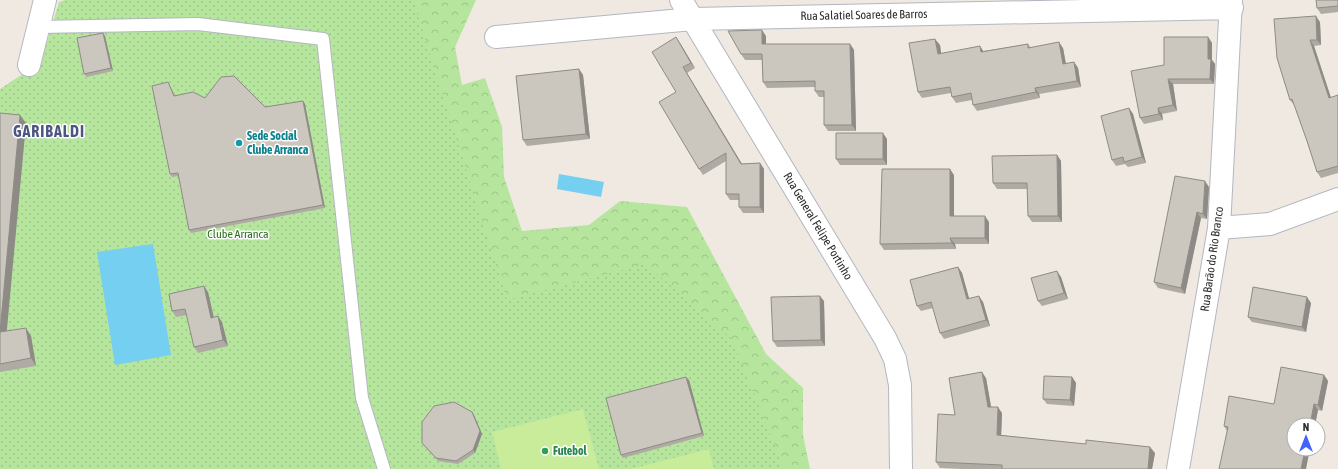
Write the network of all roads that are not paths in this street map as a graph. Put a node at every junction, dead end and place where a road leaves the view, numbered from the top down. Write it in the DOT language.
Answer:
graph roads {
  1 [pos="45,0"];
  2 [pos="681,0"];
  3 [pos="1232,4"];
  4 [pos="693,19"];
  5 [pos="39,27"];
  6 [pos="496,37"];
  7 [pos="30,65"];
  8 [pos="1338,199"];
  9 [pos="1219,228"];
  10 [pos="384,469"];
  11 [pos="901,469"];
  12 [pos="1178,469"];
  1 -- 5 [label="street"];
  2 -- 4 [label="street, Rua General Felipe Portinho"];
  3 -- 4 [label="street, Rua Salatiel Soares de Barros"];
  3 -- 9 [label="street, Rua Barão do Rio Branco"];
  4 -- 6 [label="street, Rua Salatiel Soares de Barros"];
  4 -- 11 [label="street, Rua General Felipe Portinho"];
  5 -- 7 [label="street"];
  5 -- 10 [label="lane"];
  8 -- 9 [label="street"];
  9 -- 12 [label="street, Rua Barão do Rio Branco"];
}
